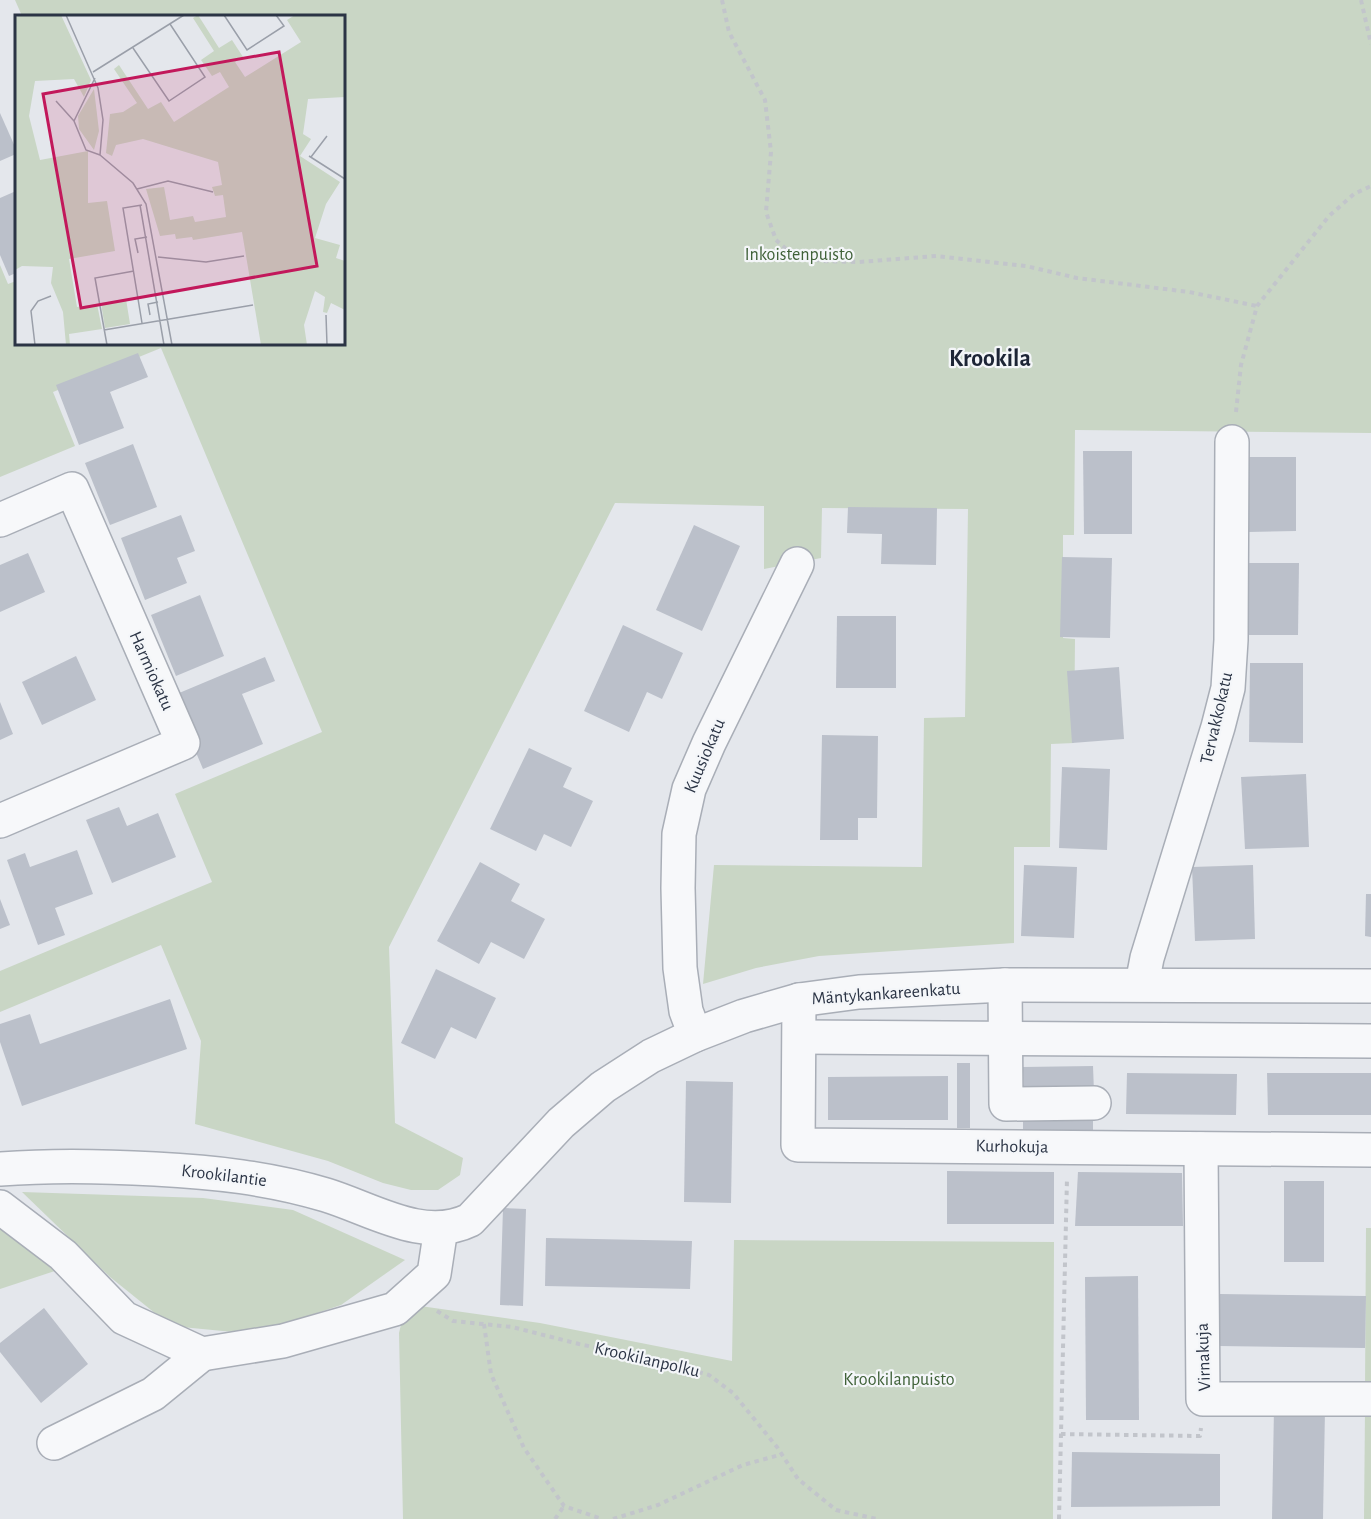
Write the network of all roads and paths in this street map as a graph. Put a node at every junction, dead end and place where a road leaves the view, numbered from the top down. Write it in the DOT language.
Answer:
graph roads {
  1 [pos="722,0"];
  2 [pos="1361,0"];
  3 [pos="1371,44"];
  4 [pos="1371,186"];
  5 [pos="1257,306"];
  6 [pos="1232,442"];
  7 [pos="0,520"];
  8 [pos="796,564"];
  9 [pos="0,820"];
  10 [pos="1142,984"];
  11 [pos="1005,985"];
  12 [pos="1371,986"];
  13 [pos="799,1000"];
  14 [pos="694,1035"];
  15 [pos="800,1037"];
  16 [pos="1005,1038"];
  17 [pos="1371,1041"];
  18 [pos="1094,1103"];
  19 [pos="1068,1148"];
  20 [pos="1201,1149"];
  21 [pos="1371,1150"];
  22 [pos="0,1169"];
  23 [pos="0,1207"];
  24 [pos="441,1228"];
  25 [pos="434,1274"];
  26 [pos="484,1324"];
  27 [pos="202,1354"];
  28 [pos="1203,1399"];
  29 [pos="1371,1399"];
  30 [pos="1061,1434"];
  31 [pos="54,1443"];
  32 [pos="783,1454"];
  33 [pos="564,1506"];
  34 [pos="555,1519"];
  35 [pos="602,1519"];
  36 [pos="613,1519"];
  37 [pos="877,1519"];
  38 [pos="1059,1519"];
  1 -- 5 [label="path"];
  2 -- 3 [label="path"];
  4 -- 5 [label="path"];
  5 -- 6 [label="path"];
  6 -- 10 [label="street, Tervakkokatu"];
  7 -- 9 [label="street, Harmiokatu"];
  8 -- 14 [label="street, Kuusiokatu"];
  10 -- 11 [label="street, Mäntykankareenkatu"];
  10 -- 12 [label="street, Mäntykankareenkatu"];
  11 -- 13 [label="street, Mäntykankareenkatu"];
  11 -- 16 [label="street"];
  13 -- 14 [label="street, Mäntykankareenkatu"];
  13 -- 15 [label="street, Kurhokuja"];
  14 -- 24 [label="street, Mäntykankareenkatu"];
  15 -- 16 [label="street"];
  15 -- 19 [label="street, Kurhokuja"];
  16 -- 17 [label="street"];
  16 -- 18 [label="street"];
  19 -- 20 [label="street, Kurhokuja"];
  19 -- 30 [label="path"];
  20 -- 21 [label="street, Kurhokuja"];
  20 -- 28 [label="street, Virnakuja"];
  22 -- 24 [label="street, Krookilantie"];
  23 -- 27 [label="street"];
  24 -- 25 [label="street"];
  25 -- 26 [label="path, Krookilanpolku"];
  25 -- 27 [label="street"];
  26 -- 32 [label="path, Krookilanpolku"];
  26 -- 33 [label="path"];
  27 -- 31 [label="street"];
  28 -- 29 [label="street, Virnakuja"];
  28 -- 30 [label="path"];
  30 -- 38 [label="path"];
  32 -- 36 [label="path"];
  32 -- 37 [label="path, Krookilanpolku"];
  33 -- 34 [label="path"];
  33 -- 35 [label="path"];
}
